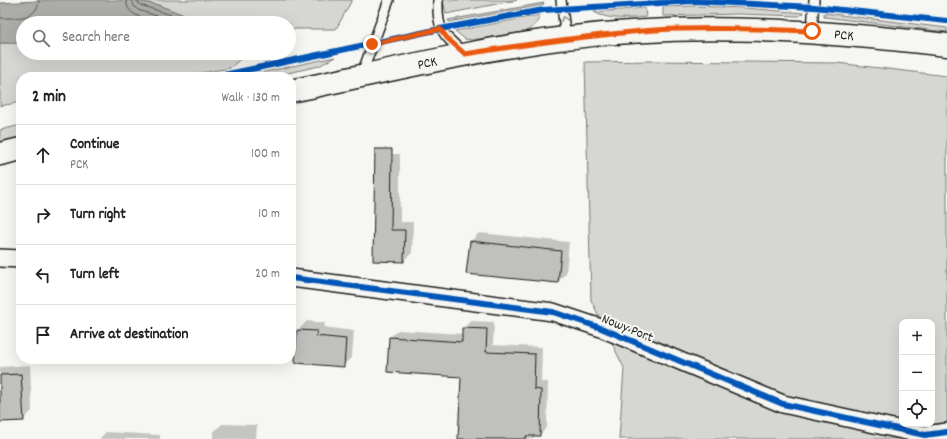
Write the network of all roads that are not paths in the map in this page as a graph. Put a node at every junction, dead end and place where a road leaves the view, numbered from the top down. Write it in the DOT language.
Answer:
graph roads {
  1 [pos="389,0"];
  2 [pos="438,0"];
  3 [pos="560,0"];
  4 [pos="814,0"];
  5 [pos="812,31"];
  6 [pos="566,38"];
  7 [pos="947,45"];
  8 [pos="465,54"];
  9 [pos="361,77"];
  10 [pos="296,90"];
  11 [pos="16,150"];
  12 [pos="0,154"];
  13 [pos="0,258"];
  14 [pos="16,259"];
  15 [pos="296,279"];
  16 [pos="947,432"];
  1 -- 9 [label="lane"];
  2 -- 8 [label="lane"];
  6 -- 3 [label="lane, one-way"];
  4 -- 5 [label="lane"];
  5 -- 6 [label="street, PCK"];
  5 -- 7 [label="street, PCK"];
  6 -- 8 [label="street, PCK"];
  8 -- 9 [label="street, PCK"];
  9 -- 10 [label="street, PCK"];
  11 -- 12 [label="street"];
  13 -- 14 [label="street"];
  15 -- 16 [label="street, Nowy Port"];
}
